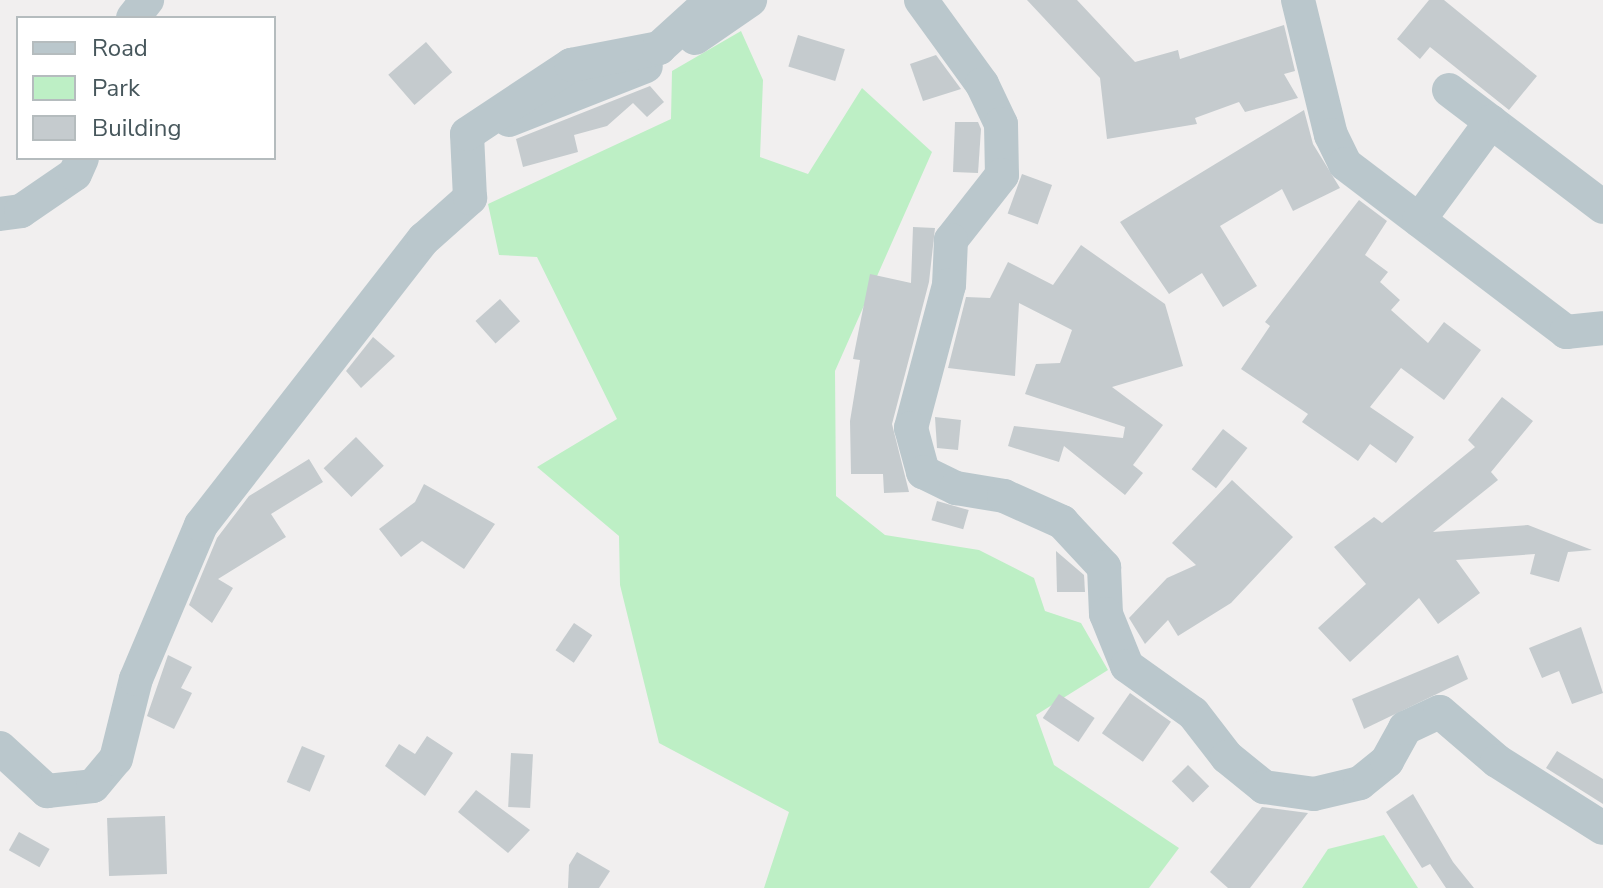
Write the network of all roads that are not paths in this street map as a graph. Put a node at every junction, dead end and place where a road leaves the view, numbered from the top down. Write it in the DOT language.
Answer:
graph roads {
  1 [pos="147,0"];
  2 [pos="712,0"];
  3 [pos="750,0"];
  4 [pos="921,0"];
  5 [pos="1298,0"];
  6 [pos="135,16"];
  7 [pos="1449,90"];
  8 [pos="1491,122"];
  9 [pos="467,134"];
  10 [pos="80,160"];
  11 [pos="1603,207"];
  12 [pos="0,214"];
  13 [pos="1419,220"];
  14 [pos="1603,328"];
  15 [pos="0,748"];
  16 [pos="1603,828"];
  1 -- 6 [label="street"];
  2 -- 9 [label="street"];
  3 -- 9 [label="street"];
  4 -- 16 [label="street"];
  5 -- 13 [label="street"];
  7 -- 8 [label="street"];
  8 -- 11 [label="street"];
  8 -- 13 [label="street"];
  9 -- 15 [label="street"];
  10 -- 12 [label="street"];
  13 -- 14 [label="street"];
}
